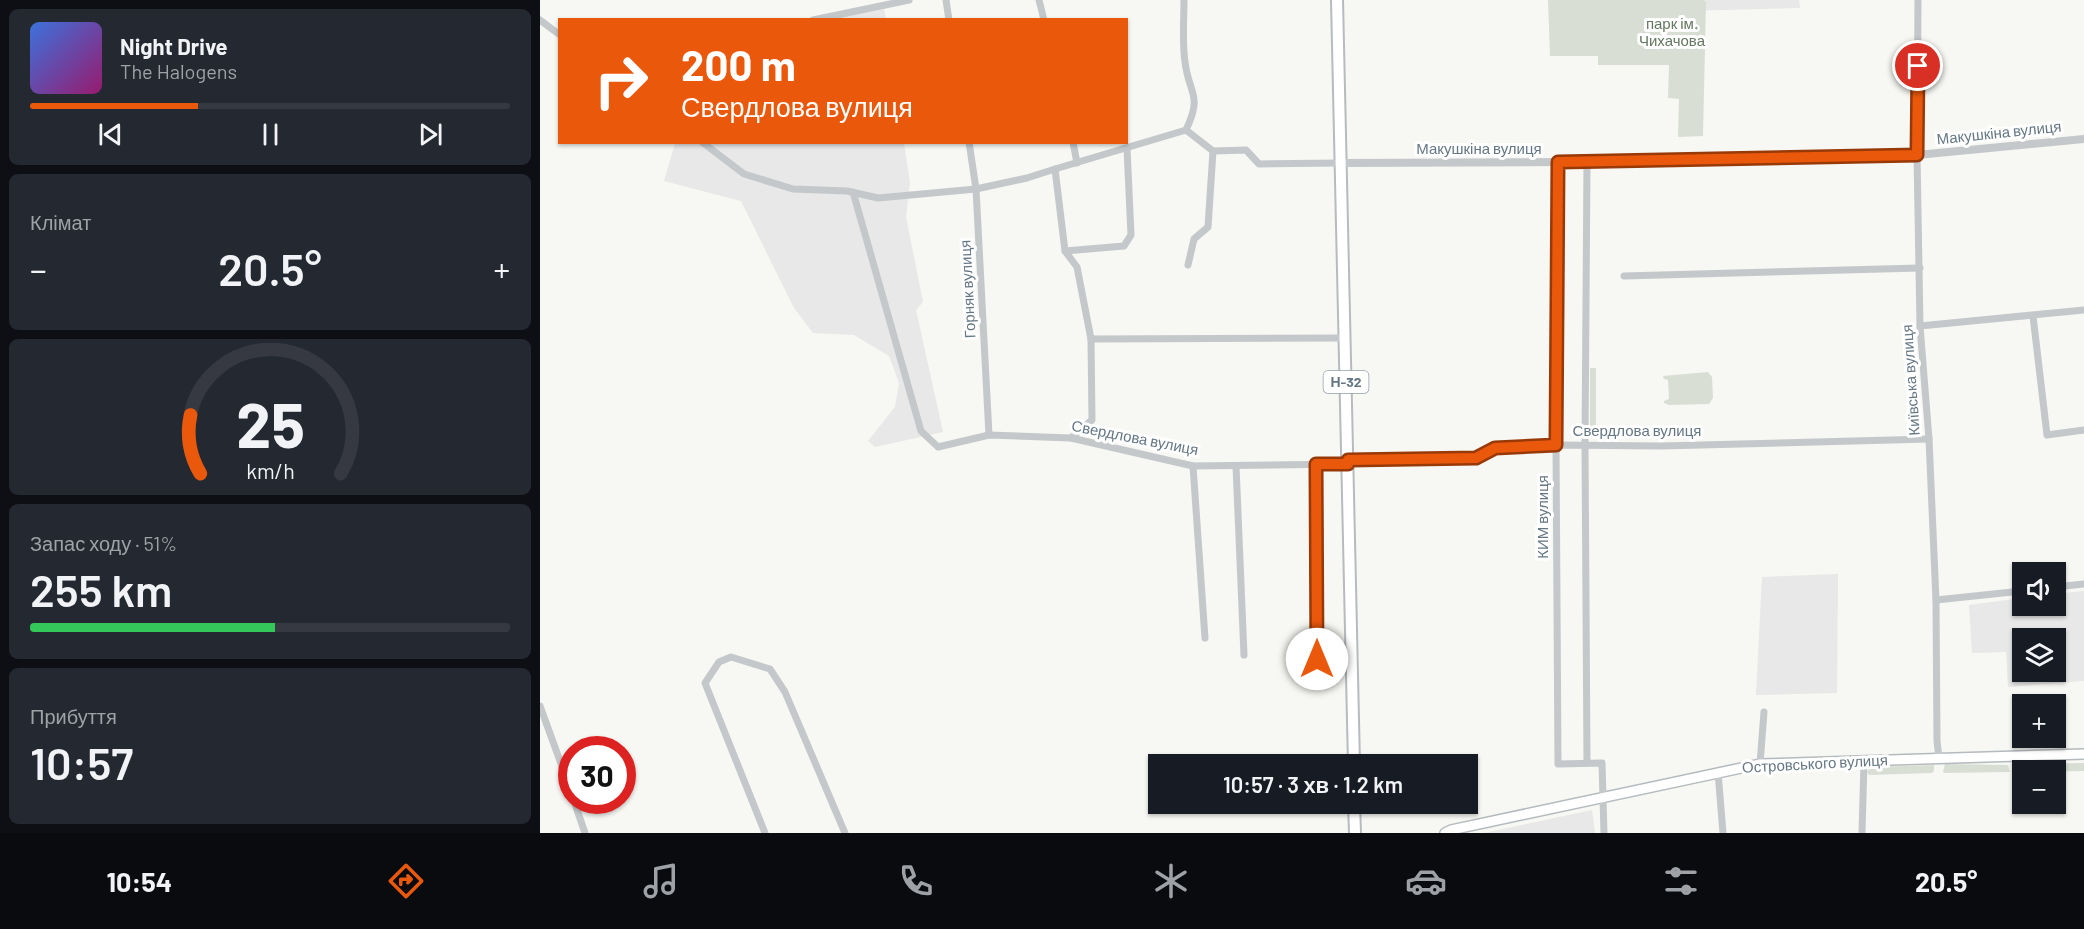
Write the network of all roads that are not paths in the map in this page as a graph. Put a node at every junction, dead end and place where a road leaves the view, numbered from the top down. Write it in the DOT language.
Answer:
graph roads {
  1 [pos="909,0"];
  2 [pos="946,0"];
  3 [pos="1039,0"];
  4 [pos="1184,0"];
  5 [pos="1337,0"];
  6 [pos="1918,0"];
  7 [pos="893,2"];
  8 [pos="822,18"];
  9 [pos="949,18"];
  10 [pos="1044,18"];
  11 [pos="540,20"];
  12 [pos="558,33"];
  13 [pos="1186,130"];
  14 [pos="2084,139"];
  15 [pos="705,144"];
  16 [pos="969,144"];
  17 [pos="1073,144"];
  18 [pos="1127,148"];
  19 [pos="1213,151"];
  20 [pos="1917,155"];
  21 [pos="1587,161"];
  22 [pos="1558,162"];
  23 [pos="1077,163"];
  24 [pos="1341,163"];
  25 [pos="1055,169"];
  26 [pos="976,189"];
  27 [pos="853,192"];
  28 [pos="1065,251"];
  29 [pos="1188,265"];
  30 [pos="1920,268"];
  31 [pos="1624,276"];
  32 [pos="2084,310"];
  33 [pos="2084,315"];
  34 [pos="2033,316"];
  35 [pos="1920,326"];
  36 [pos="1345,338"];
  37 [pos="1091,339"];
  38 [pos="2084,430"];
  39 [pos="989,435"];
  40 [pos="1071,438"];
  41 [pos="1929,439"];
  42 [pos="1585,444"];
  43 [pos="1556,445"];
  44 [pos="1348,462"];
  45 [pos="1316,464"];
  46 [pos="1236,465"];
  47 [pos="1193,466"];
  48 [pos="2084,584"];
  49 [pos="2066,586"];
  50 [pos="2012,592"];
  51 [pos="1936,600"];
  52 [pos="1205,638"];
  53 [pos="1244,656"];
  54 [pos="1317,680"];
  55 [pos="540,706"];
  56 [pos="1764,712"];
  57 [pos="1354,754"];
  58 [pos="2084,754"];
  59 [pos="558,756"];
  60 [pos="1939,758"];
  61 [pos="1863,762"];
  62 [pos="1587,763"];
  63 [pos="1760,764"];
  64 [pos="1718,772"];
  65 [pos="1603,798"];
  66 [pos="578,814"];
  67 [pos="1354,814"];
  68 [pos="585,833"];
  69 [pos="765,833"];
  70 [pos="845,833"];
  71 [pos="1355,833"];
  72 [pos="1445,833"];
  73 [pos="1604,833"];
  74 [pos="1723,833"];
  75 [pos="1862,833"];
  1 -- 7 [label="street"];
  2 -- 9 [label="street"];
  3 -- 10 [label="street"];
  4 -- 13 [label="street"];
  5 -- 24 [label="main road, Н-32"];
  6 -- 20 [label="street, Київська вулиця"];
  7 -- 8 [label="street"];
  11 -- 12 [label="street"];
  13 -- 18 [label="street"];
  13 -- 19 [label="street"];
  14 -- 20 [label="street, Макушкіна вулиця"];
  15 -- 27 [label="street"];
  16 -- 26 [label="street, Горняк вулиця"];
  17 -- 23 [label="street"];
  18 -- 23 [label="street"];
  18 -- 28 [label="street"];
  19 -- 24 [label="street"];
  19 -- 29 [label="street"];
  20 -- 21 [label="street, Макушкіна вулиця"];
  20 -- 30 [label="street, Київська вулиця"];
  21 -- 22 [label="street, Макушкіна вулиця"];
  21 -- 42 [label="street"];
  22 -- 24 [label="street, Макушкіна вулиця"];
  22 -- 43 [label="street, КИМ вулиця"];
  23 -- 25 [label="street"];
  24 -- 36 [label="main road, Н-32"];
  25 -- 26 [label="street"];
  25 -- 28 [label="street"];
  26 -- 27 [label="street"];
  26 -- 39 [label="street, Горняк вулиця"];
  27 -- 39 [label="street, Свердлова вулиця"];
  28 -- 37 [label="street"];
  30 -- 31 [label="street"];
  30 -- 35 [label="street, Київська вулиця"];
  32 -- 33 [label="street"];
  32 -- 34 [label="street"];
  34 -- 35 [label="street"];
  34 -- 38 [label="street"];
  35 -- 41 [label="street, Київська вулиця"];
  36 -- 37 [label="street"];
  36 -- 44 [label="main road, Н-32"];
  37 -- 40 [label="street"];
  39 -- 40 [label="street, Свердлова вулиця"];
  40 -- 47 [label="street, Свердлова вулиця"];
  41 -- 42 [label="street, Свердлова вулиця"];
  41 -- 51 [label="street, Київська вулиця"];
  42 -- 43 [label="street, Свердлова вулиця"];
  42 -- 62 [label="street"];
  43 -- 44 [label="street, Свердлова вулиця"];
  43 -- 62 [label="street, КИМ вулиця"];
  44 -- 45 [label="street, Свердлова вулиця"];
  44 -- 57 [label="main road, Н-32"];
  45 -- 46 [label="street, Свердлова вулиця"];
  45 -- 54 [label="street"];
  46 -- 47 [label="street, Свердлова вулиця"];
  46 -- 53 [label="street"];
  47 -- 52 [label="street"];
  48 -- 49 [label="street"];
  50 -- 51 [label="street"];
  51 -- 60 [label="street, Київська вулиця"];
  55 -- 59 [label="street"];
  56 -- 63 [label="street"];
  58 -- 60 [label="main road, Островського вулиця"];
  60 -- 61 [label="main road, Островського вулиця"];
  61 -- 63 [label="main road, Островського вулиця"];
  61 -- 75 [label="street"];
  62 -- 65 [label="street"];
  63 -- 64 [label="main road, Островського вулиця"];
  64 -- 65 [label="main road, Островського вулиця"];
  64 -- 74 [label="street"];
  65 -- 72 [label="main road, Островського вулиця"];
  65 -- 73 [label="street"];
  66 -- 68 [label="street"];
  67 -- 71 [label="main road"];
  69 -- 70 [label="street"];
}
